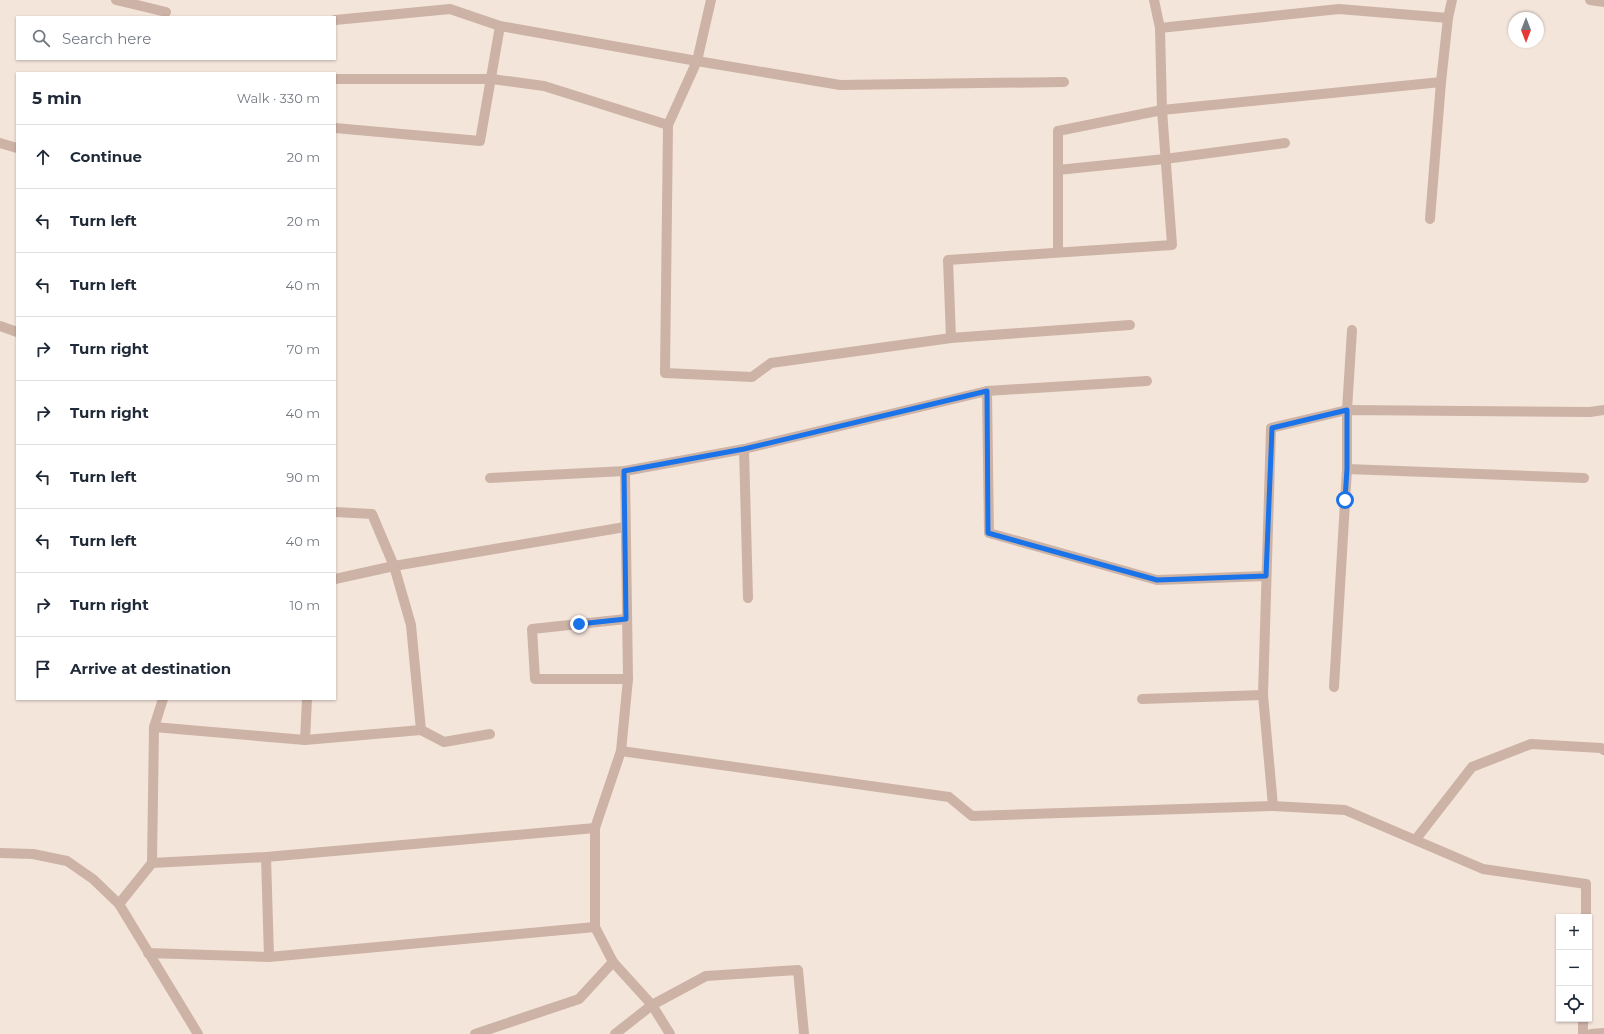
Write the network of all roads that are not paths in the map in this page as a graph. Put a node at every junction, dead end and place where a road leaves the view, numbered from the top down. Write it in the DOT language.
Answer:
graph roads {
  1 [pos="116,0"];
  2 [pos="711,0"];
  3 [pos="1154,0"];
  4 [pos="1452,0"];
  5 [pos="1590,0"];
  6 [pos="1604,2"];
  7 [pos="450,4"];
  8 [pos="1339,4"];
  9 [pos="166,12"];
  10 [pos="1448,18"];
  11 [pos="336,20"];
  12 [pos="500,26"];
  13 [pos="1160,28"];
  14 [pos="697,61"];
  15 [pos="336,78"];
  16 [pos="492,78"];
  17 [pos="1064,82"];
  18 [pos="1442,82"];
  19 [pos="1162,110"];
  20 [pos="668,126"];
  21 [pos="336,128"];
  22 [pos="0,143"];
  23 [pos="1285,143"];
  24 [pos="16,148"];
  25 [pos="1165,158"];
  26 [pos="1058,170"];
  27 [pos="1430,219"];
  28 [pos="1058,252"];
  29 [pos="1130,325"];
  30 [pos="0,326"];
  31 [pos="1352,330"];
  32 [pos="16,332"];
  33 [pos="951,338"];
  34 [pos="1147,381"];
  35 [pos="987,391"];
  36 [pos="1347,410"];
  37 [pos="1604,410"];
  38 [pos="744,449"];
  39 [pos="1347,469"];
  40 [pos="624,471"];
  41 [pos="490,478"];
  42 [pos="1584,478"];
  43 [pos="336,512"];
  44 [pos="624,527"];
  45 [pos="394,566"];
  46 [pos="1266,576"];
  47 [pos="336,579"];
  48 [pos="748,598"];
  49 [pos="626,619"];
  50 [pos="628,679"];
  51 [pos="1334,687"];
  52 [pos="1263,695"];
  53 [pos="1142,699"];
  54 [pos="164,700"];
  55 [pos="308,700"];
  56 [pos="154,727"];
  57 [pos="421,730"];
  58 [pos="490,734"];
  59 [pos="305,740"];
  60 [pos="1603,748"];
  61 [pos="621,751"];
  62 [pos="1273,806"];
  63 [pos="594,828"];
  64 [pos="1416,839"];
  65 [pos="0,853"];
  66 [pos="266,857"];
  67 [pos="152,863"];
  68 [pos="119,904"];
  69 [pos="1586,914"];
  70 [pos="594,927"];
  71 [pos="148,953"];
  72 [pos="269,957"];
  73 [pos="613,962"];
  74 [pos="652,1005"];
  75 [pos="1583,1022"];
  76 [pos="198,1034"];
  77 [pos="475,1034"];
  78 [pos="615,1034"];
  79 [pos="670,1034"];
  80 [pos="804,1034"];
  81 [pos="1583,1034"];
  82 [pos="1591,1034"];
  83 [pos="1604,1034"];
  1 -- 9 [label="street"];
  2 -- 14 [label="street"];
  3 -- 13 [label="street"];
  4 -- 10 [label="street"];
  5 -- 6 [label="street"];
  7 -- 11 [label="street"];
  7 -- 12 [label="street"];
  8 -- 10 [label="street"];
  8 -- 13 [label="street"];
  10 -- 18 [label="street"];
  12 -- 14 [label="street"];
  12 -- 16 [label="street"];
  13 -- 19 [label="street"];
  14 -- 17 [label="street"];
  14 -- 20 [label="street"];
  15 -- 16 [label="street"];
  16 -- 20 [label="street"];
  16 -- 21 [label="street"];
  18 -- 19 [label="street"];
  18 -- 27 [label="street"];
  19 -- 25 [label="street"];
  19 -- 26 [label="street"];
  20 -- 33 [label="street"];
  22 -- 24 [label="street"];
  23 -- 25 [label="street"];
  25 -- 26 [label="street"];
  25 -- 28 [label="street"];
  26 -- 28 [label="street"];
  28 -- 33 [label="street"];
  29 -- 33 [label="street"];
  30 -- 32 [label="street"];
  31 -- 36 [label="street"];
  34 -- 35 [label="street"];
  35 -- 38 [label="street"];
  35 -- 46 [label="street"];
  36 -- 37 [label="street"];
  36 -- 39 [label="street"];
  36 -- 46 [label="street"];
  38 -- 40 [label="street"];
  38 -- 48 [label="street"];
  39 -- 42 [label="street"];
  39 -- 51 [label="street"];
  40 -- 41 [label="street"];
  40 -- 44 [label="street"];
  43 -- 45 [label="street"];
  44 -- 45 [label="street"];
  44 -- 49 [label="street"];
  45 -- 47 [label="street"];
  45 -- 57 [label="street"];
  46 -- 52 [label="street"];
  49 -- 50 [label="street"];
  49 -- 50 [label="street"];
  50 -- 61 [label="street"];
  52 -- 53 [label="street"];
  52 -- 62 [label="street"];
  54 -- 56 [label="street"];
  55 -- 59 [label="street"];
  56 -- 59 [label="street"];
  56 -- 67 [label="street"];
  57 -- 58 [label="street"];
  57 -- 59 [label="street"];
  60 -- 64 [label="street"];
  61 -- 62 [label="street"];
  61 -- 63 [label="street"];
  62 -- 64 [label="street"];
  63 -- 66 [label="street"];
  63 -- 70 [label="street"];
  64 -- 69 [label="street"];
  65 -- 68 [label="street"];
  66 -- 67 [label="street"];
  66 -- 72 [label="street"];
  67 -- 68 [label="street"];
  68 -- 71 [label="street"];
  70 -- 72 [label="street"];
  70 -- 73 [label="street"];
  71 -- 72 [label="street"];
  71 -- 76 [label="street"];
  73 -- 74 [label="street"];
  73 -- 77 [label="street"];
  74 -- 78 [label="street"];
  74 -- 79 [label="street"];
  74 -- 80 [label="street"];
  75 -- 81 [label="street"];
  82 -- 83 [label="street"];
}
